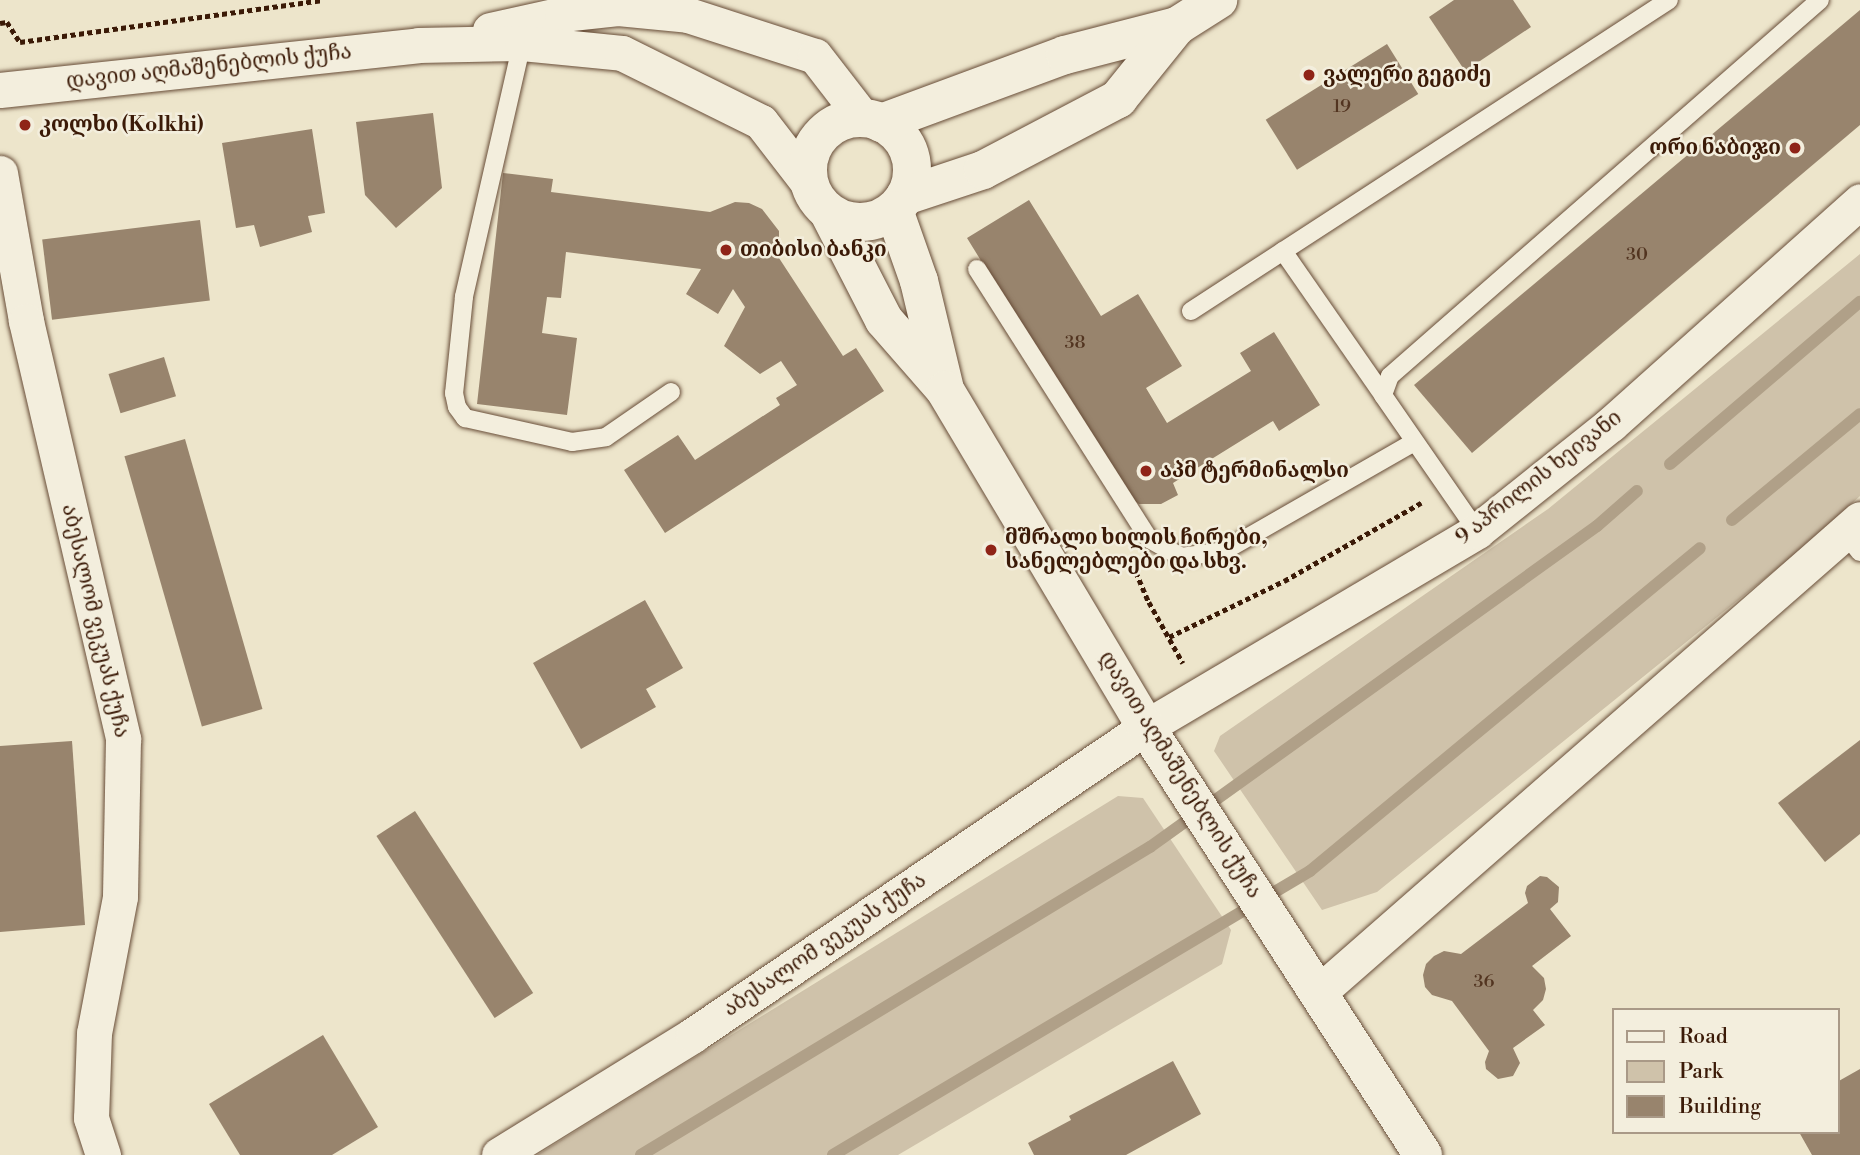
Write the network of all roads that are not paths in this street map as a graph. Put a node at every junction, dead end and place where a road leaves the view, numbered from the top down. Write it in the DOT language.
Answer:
graph roads {
  1 [pos="1218,0"];
  2 [pos="1669,0"];
  3 [pos="1820,0"];
  4 [pos="1177,26"];
  5 [pos="522,43"];
  6 [pos="418,45"];
  7 [pos="0,90"];
  8 [pos="872,120"];
  9 [pos="0,173"];
  10 [pos="819,199"];
  11 [pos="1860,201"];
  12 [pos="900,203"];
  13 [pos="1283,251"];
  14 [pos="977,269"];
  15 [pos="1191,311"];
  16 [pos="945,390"];
  17 [pos="671,392"];
  18 [pos="1383,396"];
  19 [pos="1414,442"];
  20 [pos="1477,531"];
  21 [pos="1855,535"];
  22 [pos="1146,727"];
  23 [pos="1317,994"];
  24 [pos="103,1155"];
  25 [pos="499,1155"];
  26 [pos="1423,1155"];
  1 -- 4 [label="street"];
  2 -- 13 [label="lane"];
  3 -- 18 [label="lane"];
  4 -- 8 [label="street"];
  4 -- 12 [label="street"];
  5 -- 6 [label="street, დავით აღმაშენებლის ქუჩა"];
  5 -- 10 [label="street, დავით აღმაშენებლის ქუჩა"];
  5 -- 17 [label="lane"];
  6 -- 7 [label="street, დავით აღმაშენებლის ქუჩა"];
  6 -- 8 [label="street, დავით აღმაშენებლის ქუჩა"];
  8 -- 10 [label="street"];
  8 -- 12 [label="street"];
  9 -- 24 [label="street, აბესალომ ვეკუას ქუჩა"];
  10 -- 12 [label="street"];
  10 -- 16 [label="street, დავით აღმაშენებლის ქუჩა"];
  11 -- 20 [label="street, 9 აპრილის ხეივანი"];
  12 -- 16 [label="street, დავით აღმაშენებლის ქუჩა"];
  13 -- 15 [label="lane"];
  13 -- 18 [label="lane"];
  14 -- 19 [label="lane"];
  16 -- 22 [label="street, დავით აღმაშენებლის ქუჩა"];
  18 -- 19 [label="lane"];
  19 -- 20 [label="lane"];
  20 -- 22 [label="street, 9 აპრილის ხეივანი"];
  21 -- 23 [label="street"];
  22 -- 23 [label="street, დავით აღმაშენებლის ქუჩა"];
  22 -- 25 [label="street, აბესალომ ვეკუას ქუჩა"];
  23 -- 26 [label="street, დავით აღმაშენებლის ქუჩა"];
}
